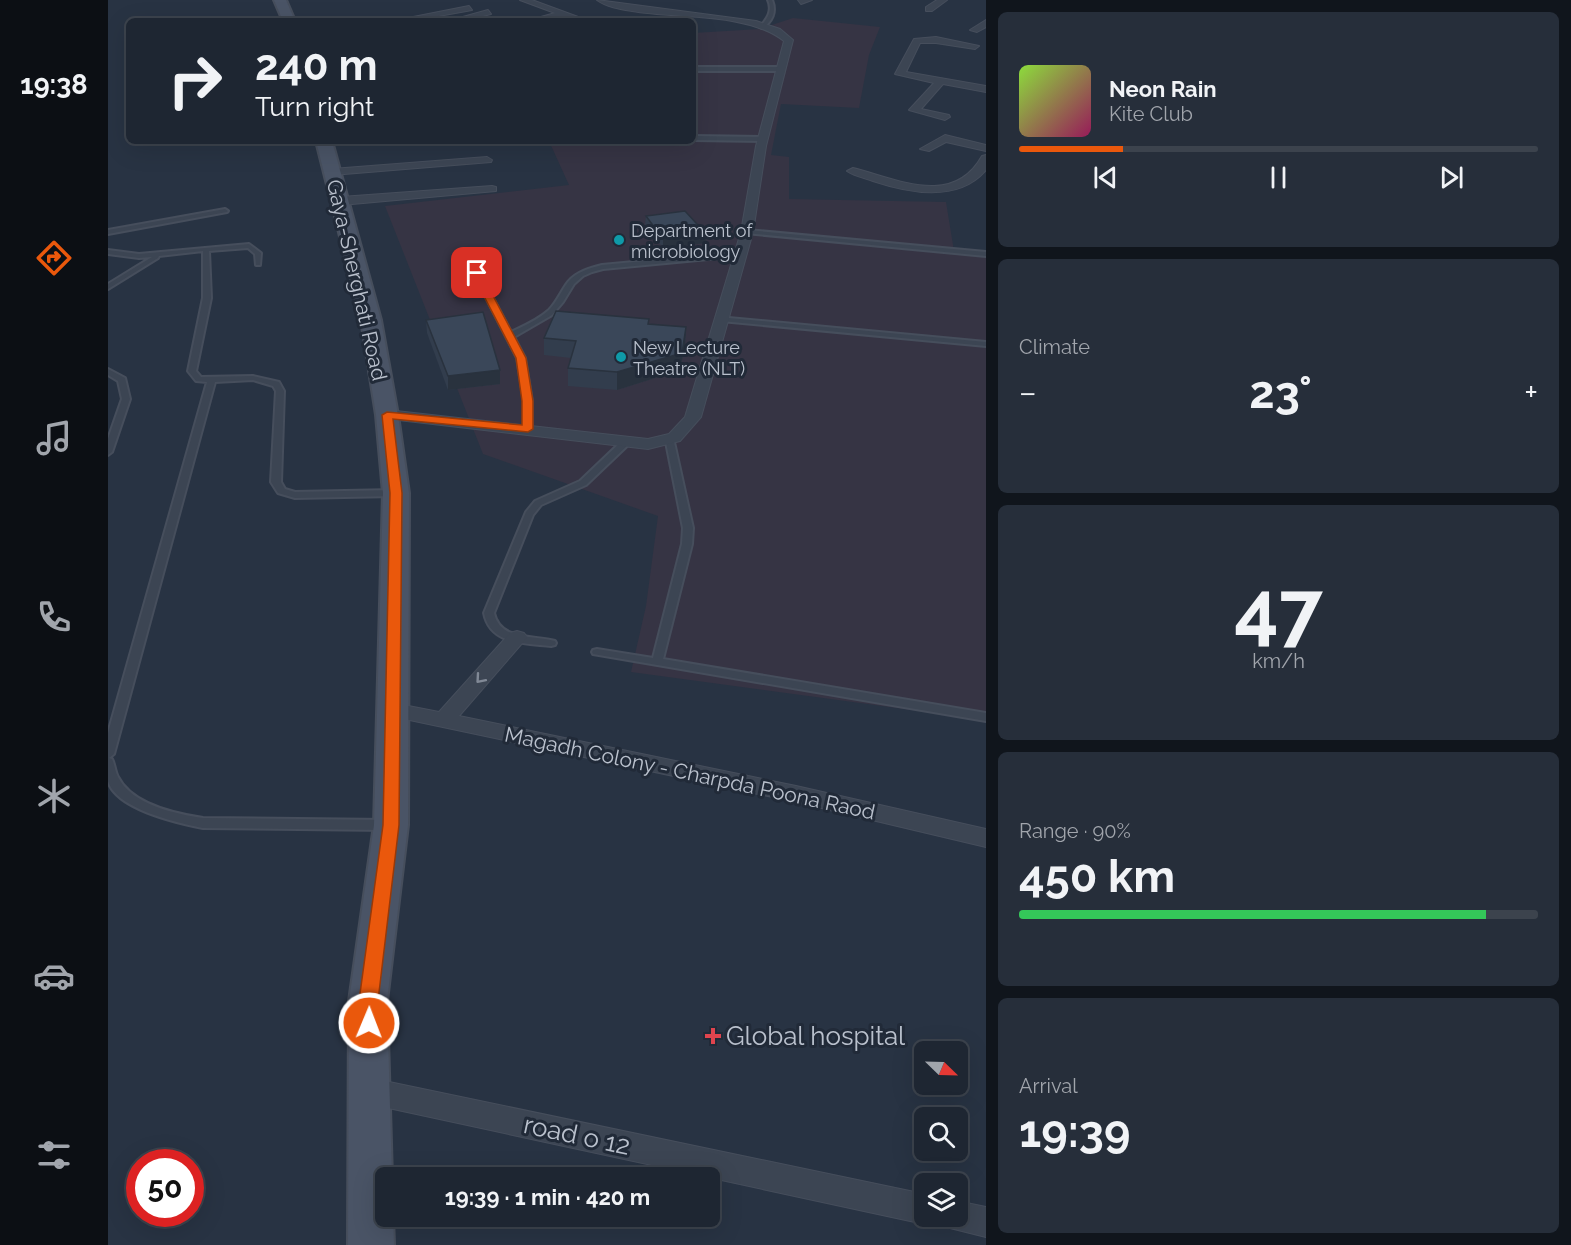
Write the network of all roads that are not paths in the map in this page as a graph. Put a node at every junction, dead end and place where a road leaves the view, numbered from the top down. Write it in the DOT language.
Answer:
graph roads {
  1 [pos="280,0"];
  2 [pos="524,0"];
  3 [pos="601,0"];
  4 [pos="770,0"];
  5 [pos="942,0"];
  6 [pos="470,8"];
  7 [pos="929,9"];
  8 [pos="488,12"];
  9 [pos="563,14"];
  10 [pos="288,18"];
  11 [pos="414,18"];
  12 [pos="465,18"];
  13 [pos="545,18"];
  14 [pos="576,18"];
  15 [pos="986,23"];
  16 [pos="762,27"];
  17 [pos="974,30"];
  18 [pos="975,46"];
  19 [pos="696,69"];
  20 [pos="780,69"];
  21 [pos="941,81"];
  22 [pos="986,88"];
  23 [pos="945,117"];
  24 [pos="696,138"];
  25 [pos="763,139"];
  26 [pos="325,144"];
  27 [pos="986,148"];
  28 [pos="925,149"];
  29 [pos="986,158"];
  30 [pos="487,160"];
  31 [pos="854,171"];
  32 [pos="332,172"];
  33 [pos="492,189"];
  34 [pos="340,201"];
  35 [pos="225,211"];
  36 [pos="108,232"];
  37 [pos="747,232"];
  38 [pos="206,249"];
  39 [pos="465,251"];
  40 [pos="108,252"];
  41 [pos="740,254"];
  42 [pos="986,254"];
  43 [pos="158,255"];
  44 [pos="258,264"];
  45 [pos="108,287"];
  46 [pos="722,319"];
  47 [pos="510,336"];
  48 [pos="986,344"];
  49 [pos="108,371"];
  50 [pos="212,380"];
  51 [pos="387,415"];
  52 [pos="528,429"];
  53 [pos="626,442"];
  54 [pos="670,442"];
  55 [pos="108,452"];
  56 [pos="396,493"];
  57 [pos="517,637"];
  58 [pos="552,643"];
  59 [pos="597,652"];
  60 [pos="657,663"];
  61 [pos="393,710"];
  62 [pos="986,717"];
  63 [pos="444,720"];
  64 [pos="108,754"];
  65 [pos="108,762"];
  66 [pos="391,825"];
  67 [pos="986,838"];
  68 [pos="370,1091"];
  69 [pos="914,1207"];
  70 [pos="968,1218"];
  71 [pos="986,1222"];
  72 [pos="371,1245"];
  1 -- 10 [label="main road"];
  2 -- 9 [label="street"];
  3 -- 16 [label="street"];
  4 -- 16 [label="lane"];
  5 -- 7 [label="street"];
  6 -- 11 [label="street"];
  8 -- 12 [label="street"];
  9 -- 13 [label="street"];
  9 -- 14 [label="street"];
  15 -- 17 [label="street"];
  16 -- 20 [label="street"];
  18 -- 21 [label="street"];
  19 -- 20 [label="lane"];
  20 -- 25 [label="street"];
  21 -- 22 [label="street"];
  21 -- 23 [label="street"];
  24 -- 25 [label="lane"];
  25 -- 37 [label="street"];
  26 -- 32 [label="main road, Gaya-Sherghati Road"];
  27 -- 28 [label="street"];
  29 -- 31 [label="street"];
  30 -- 32 [label="street"];
  32 -- 34 [label="main road, Gaya-Sherghati Road"];
  33 -- 34 [label="street"];
  34 -- 51 [label="main road, Gaya-Sherghati Road"];
  35 -- 36 [label="lane"];
  37 -- 41 [label="street"];
  37 -- 42 [label="lane"];
  38 -- 43 [label="lane"];
  38 -- 44 [label="lane"];
  38 -- 50 [label="lane"];
  39 -- 47 [label="lane"];
  40 -- 43 [label="lane"];
  41 -- 46 [label="street"];
  41 -- 47 [label="lane"];
  43 -- 45 [label="lane"];
  46 -- 48 [label="lane"];
  46 -- 54 [label="street"];
  47 -- 52 [label="lane"];
  49 -- 55 [label="lane"];
  50 -- 56 [label="lane"];
  50 -- 64 [label="lane"];
  51 -- 52 [label="street"];
  51 -- 56 [label="main road, Gaya-Sherghati Road"];
  52 -- 53 [label="street"];
  53 -- 54 [label="street"];
  53 -- 57 [label="lane"];
  54 -- 60 [label="lane"];
  56 -- 61 [label="main road, Gaya-Sherghati Road"];
  57 -- 58 [label="lane"];
  57 -- 63 [label="street, one-way"];
  59 -- 60 [label="lane"];
  60 -- 62 [label="lane"];
  61 -- 63 [label="street, Magadh Colony - Charpda Poona Raod"];
  61 -- 66 [label="main road, Gaya-Sherghati Road"];
  63 -- 67 [label="street, Magadh Colony - Charpda Poona Raod"];
  65 -- 66 [label="lane"];
  66 -- 68 [label="main road, Gaya-Sherghati Road"];
  68 -- 69 [label="street, road o 12"];
  68 -- 72 [label="main road, Gaya-Sherghati Road"];
  70 -- 71 [label="street"];
}
